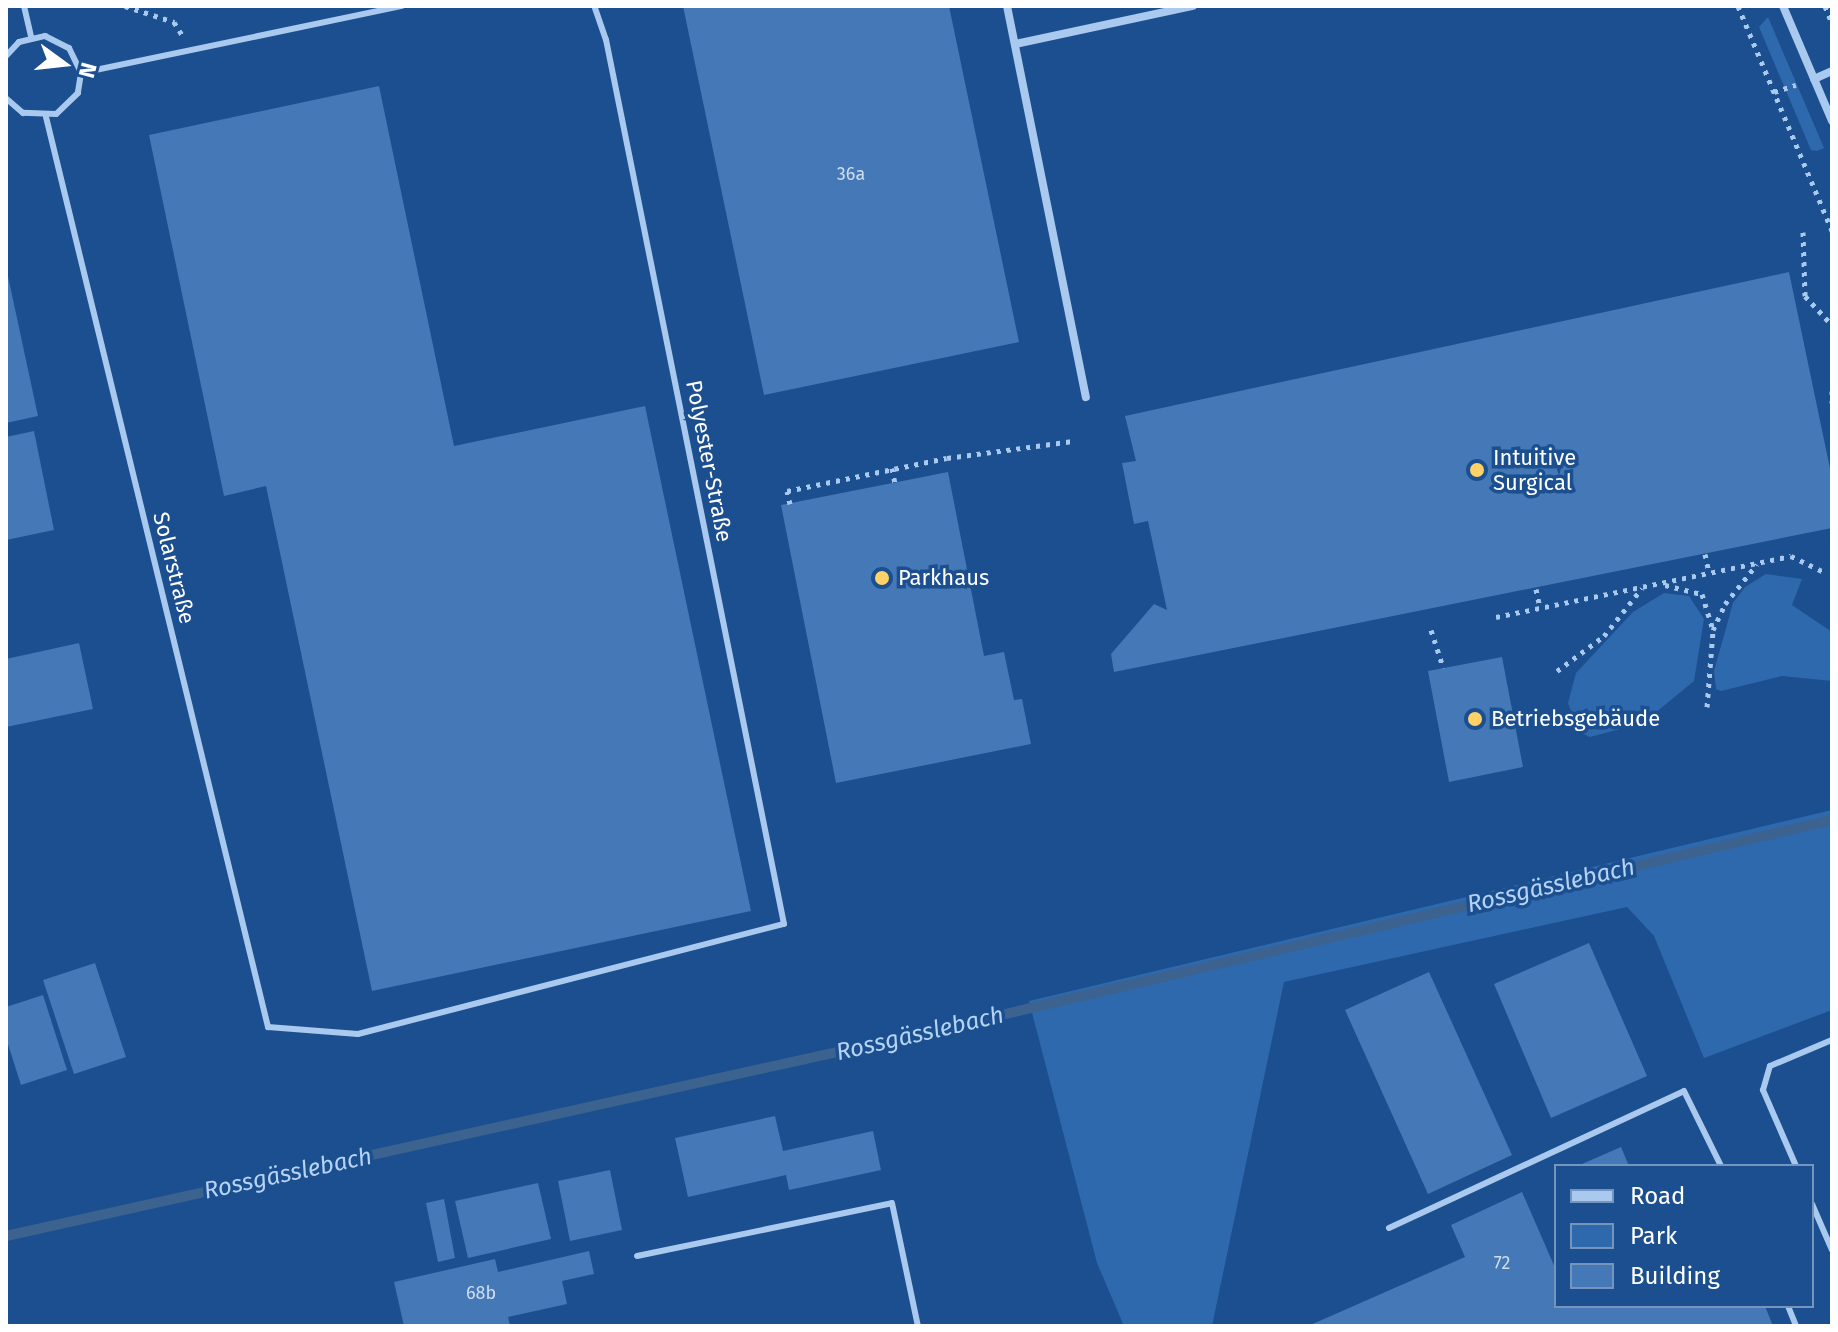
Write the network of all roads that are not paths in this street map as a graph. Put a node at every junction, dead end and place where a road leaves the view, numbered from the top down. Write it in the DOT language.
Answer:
graph roads {
  1 [pos="24,6"];
  2 [pos="402,6"];
  3 [pos="594,6"];
  4 [pos="1007,6"];
  5 [pos="1193,6"];
  6 [pos="1783,6"];
  7 [pos="31,37"];
  8 [pos="1015,44"];
  9 [pos="6,56"];
  10 [pos="1832,71"];
  11 [pos="81,73"];
  12 [pos="1814,79"];
  13 [pos="6,98"];
  14 [pos="46,117"];
  15 [pos="1832,121"];
  16 [pos="1086,397"];
  17 [pos="268,1027"];
  18 [pos="1832,1040"];
  19 [pos="1720,1164"];
  20 [pos="1795,1164"];
  21 [pos="1814,1209"];
  22 [pos="1389,1228"];
  23 [pos="1832,1250"];
  24 [pos="637,1256"];
  25 [pos="918,1326"];
  1 -- 7 [label="lane"];
  2 -- 11 [label="lane"];
  3 -- 17 [label="lane, Polyester-Straße"];
  4 -- 8 [label="street"];
  5 -- 8 [label="street"];
  6 -- 12 [label="street"];
  7 -- 9 [label="lane"];
  7 -- 11 [label="lane"];
  8 -- 16 [label="street"];
  10 -- 12 [label="street"];
  11 -- 14 [label="lane"];
  12 -- 15 [label="street"];
  13 -- 14 [label="lane"];
  14 -- 17 [label="lane, Solarstraße"];
  18 -- 20 [label="lane"];
  19 -- 22 [label="lane"];
  21 -- 23 [label="lane"];
  24 -- 25 [label="lane"];
}
